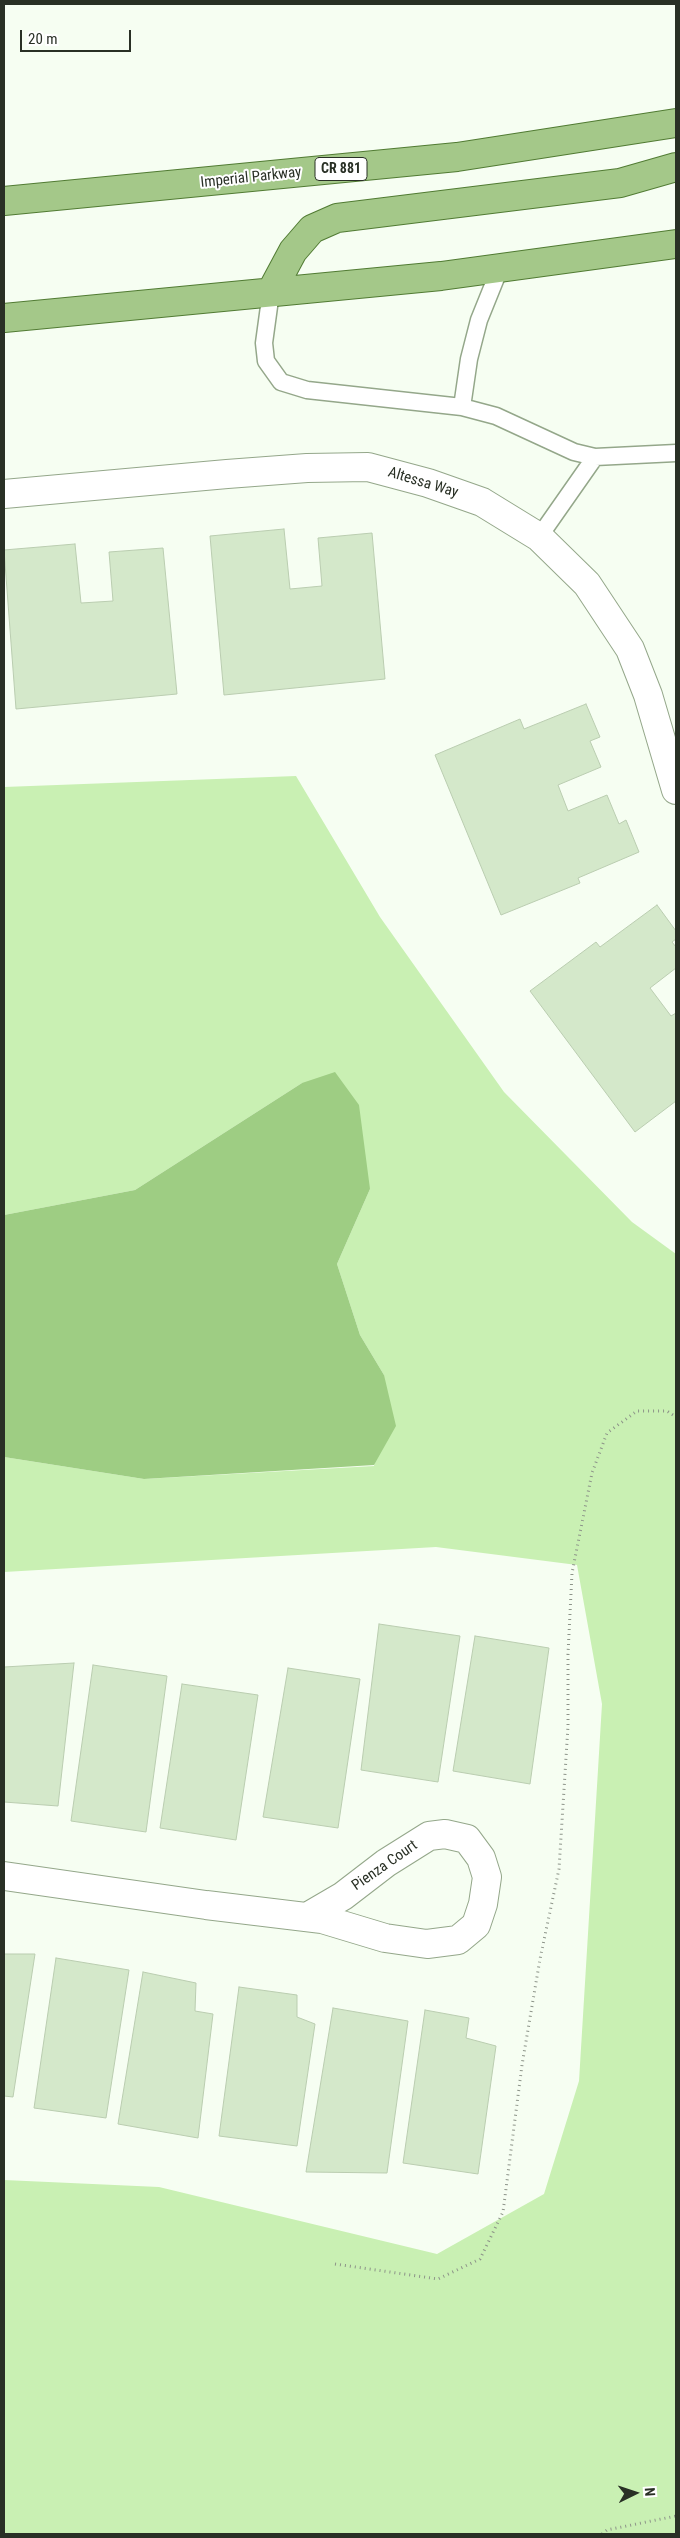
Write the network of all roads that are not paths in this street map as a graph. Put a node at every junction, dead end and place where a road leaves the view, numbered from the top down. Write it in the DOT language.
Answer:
graph roads {
  1 [pos="676,123"];
  2 [pos="676,166"];
  3 [pos="4,201"];
  4 [pos="676,244"];
  5 [pos="500,268"];
  6 [pos="271,292"];
  7 [pos="4,318"];
  8 [pos="462,406"];
  9 [pos="676,453"];
  10 [pos="595,457"];
  11 [pos="4,494"];
  12 [pos="539,537"];
  13 [pos="676,790"];
  14 [pos="4,1876"];
  15 [pos="307,1917"];
  1 -- 3 [label="main road, Imperial Parkway / CR 881"];
  2 -- 6 [label="main road"];
  4 -- 5 [label="main road"];
  5 -- 6 [label="main road"];
  5 -- 8 [label="lane"];
  6 -- 7 [label="main road"];
  6 -- 8 [label="lane"];
  8 -- 10 [label="lane"];
  9 -- 10 [label="lane"];
  10 -- 12 [label="lane"];
  11 -- 12 [label="street, Altessa Way"];
  12 -- 13 [label="street, Altessa Way"];
  14 -- 15 [label="street, Pienza Court"];
  15 -- 15 [label="street, Pienza Court"];
}
